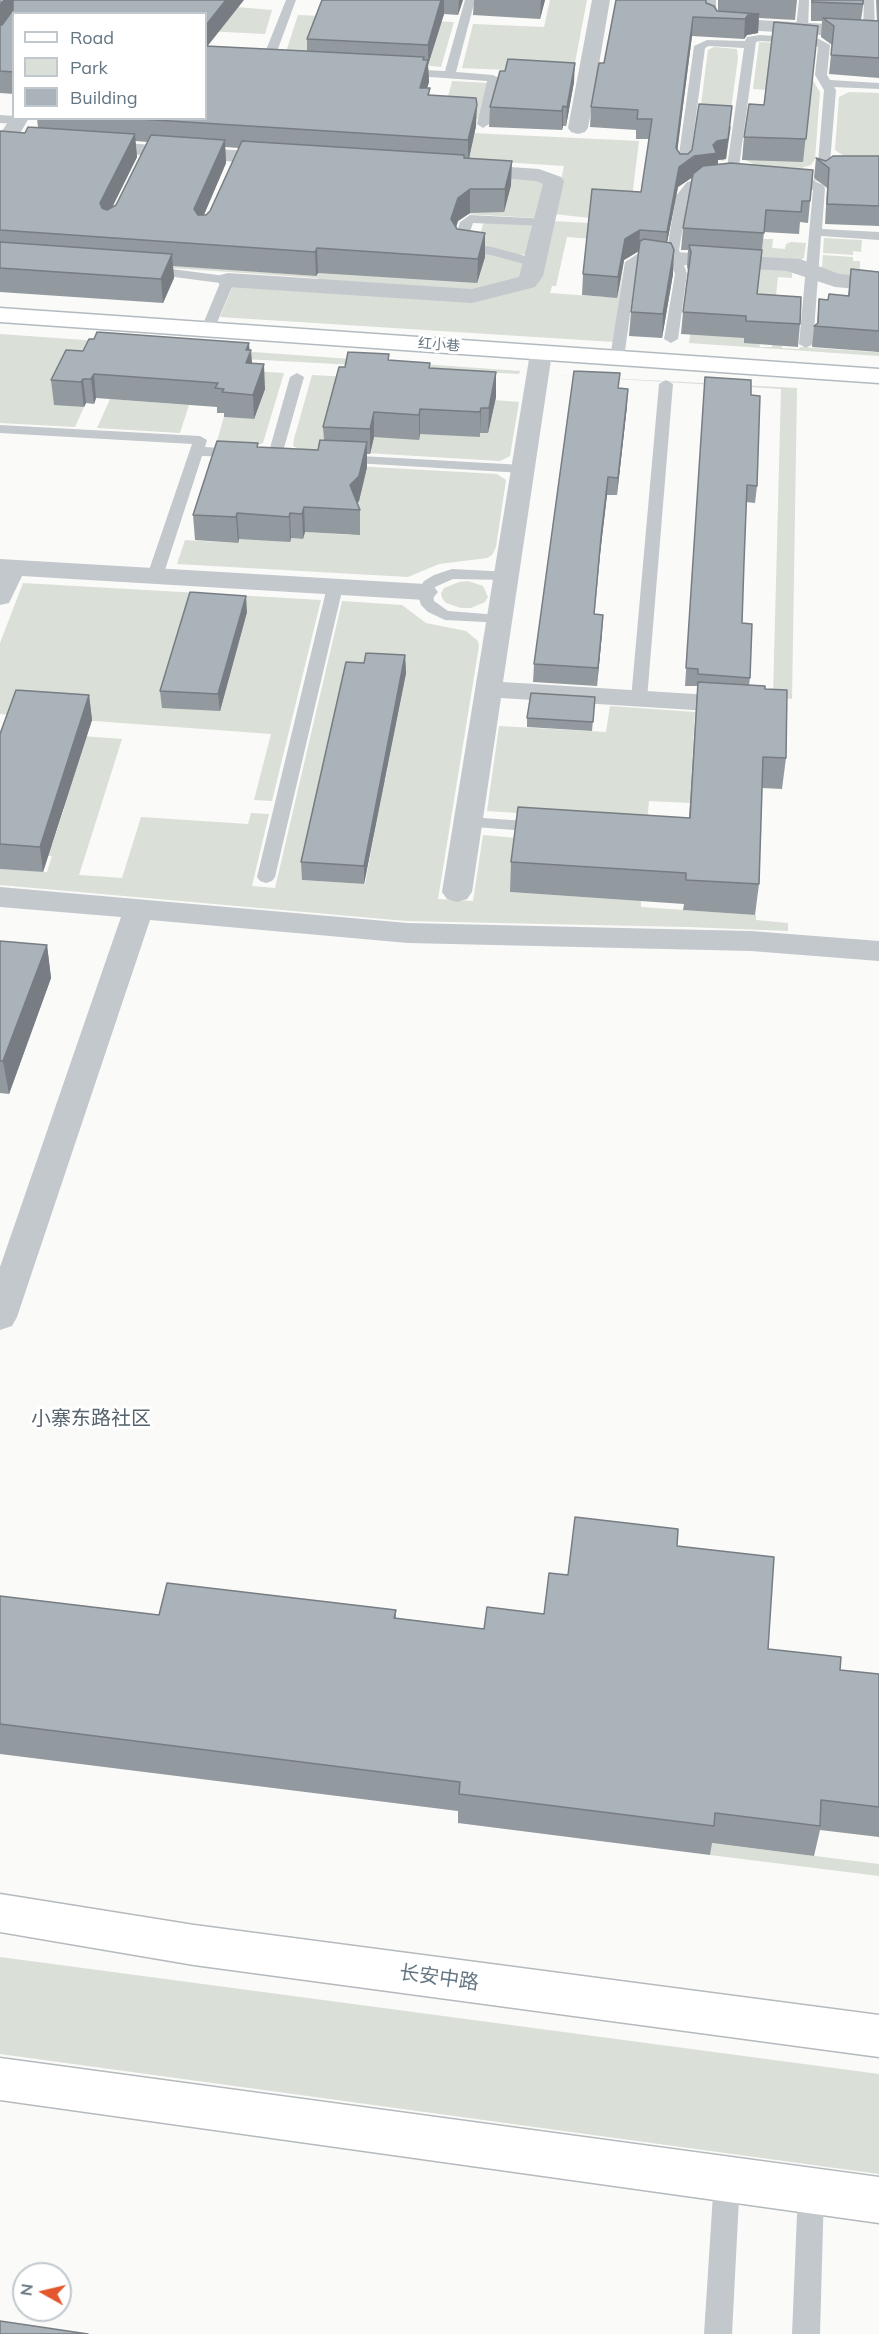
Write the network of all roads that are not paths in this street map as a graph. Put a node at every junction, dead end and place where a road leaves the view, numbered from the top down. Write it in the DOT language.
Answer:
graph roads {
  1 [pos="291,0"];
  2 [pos="470,0"];
  3 [pos="601,0"];
  4 [pos="711,0"];
  5 [pos="804,0"];
  6 [pos="869,0"];
  7 [pos="723,24"];
  8 [pos="802,28"];
  9 [pos="874,32"];
  10 [pos="749,45"];
  11 [pos="266,65"];
  12 [pos="392,71"];
  13 [pos="450,74"];
  14 [pos="826,83"];
  15 [pos="879,86"];
  16 [pos="13,120"];
  17 [pos="483,124"];
  18 [pos="578,128"];
  19 [pos="30,143"];
  20 [pos="3,146"];
  21 [pos="77,146"];
  22 [pos="296,160"];
  23 [pos="845,167"];
  24 [pos="447,169"];
  25 [pos="683,169"];
  26 [pos="749,172"];
  27 [pos="823,172"];
  28 [pos="545,222"];
  29 [pos="816,232"];
  30 [pos="879,236"];
  31 [pos="675,259"];
  32 [pos="535,263"];
  33 [pos="130,268"];
  34 [pos="812,271"];
  35 [pos="228,280"];
  36 [pos="879,284"];
  37 [pos="0,315"];
  38 [pos="208,329"];
  39 [pos="671,339"];
  40 [pos="806,344"];
  41 [pos="541,352"];
  42 [pos="617,358"];
  43 [pos="879,376"];
  44 [pos="297,377"];
  45 [pos="666,384"];
  46 [pos="0,429"];
  47 [pos="196,451"];
  48 [pos="334,459"];
  49 [pos="523,469"];
  50 [pos="6,568"];
  51 [pos="506,575"];
  52 [pos="155,576"];
  53 [pos="335,587"];
  54 [pos="425,592"];
  55 [pos="0,597"];
  56 [pos="499,620"];
  57 [pos="488,689"];
  58 [pos="639,699"];
  59 [pos="762,706"];
  60 [pos="468,822"];
  61 [pos="561,828"];
  62 [pos="266,878"];
  63 [pos="457,892"];
  64 [pos="0,897"];
  65 [pos="139,909"];
  66 [pos="879,951"];
  67 [pos="0,1317"];
  68 [pos="0,1913"];
  69 [pos="879,2036"];
  70 [pos="0,2079"];
  71 [pos="727,2179"];
  72 [pos="811,2191"];
  73 [pos="879,2200"];
  74 [pos="718,2334"];
  75 [pos="806,2334"];
  1 -- 11 [label="lane"];
  2 -- 13 [label="lane"];
  3 -- 18 [label="street"];
  4 -- 7 [label="lane"];
  5 -- 8 [label="lane"];
  6 -- 9 [label="lane"];
  7 -- 8 [label="street"];
  8 -- 9 [label="street"];
  10 -- 14 [label="lane"];
  10 -- 25 [label="lane"];
  10 -- 26 [label="lane"];
  12 -- 13 [label="lane"];
  13 -- 17 [label="lane"];
  14 -- 15 [label="lane"];
  14 -- 27 [label="lane"];
  16 -- 20 [label="street"];
  19 -- 20 [label="street"];
  21 -- 22 [label="street"];
  23 -- 27 [label="street"];
  24 -- 28 [label="street"];
  26 -- 27 [label="street"];
  26 -- 29 [label="lane"];
  26 -- 31 [label="lane"];
  28 -- 32 [label="street"];
  28 -- 32 [label="lane"];
  29 -- 30 [label="lane"];
  29 -- 34 [label="lane"];
  31 -- 34 [label="street"];
  31 -- 39 [label="lane"];
  31 -- 42 [label="lane"];
  32 -- 35 [label="street"];
  33 -- 35 [label="lane"];
  34 -- 36 [label="street"];
  34 -- 40 [label="lane"];
  35 -- 38 [label="lane"];
  37 -- 38 [label="main road, 红小巷"];
  38 -- 41 [label="main road, 红小巷"];
  41 -- 42 [label="main road, 红小巷"];
  41 -- 49 [label="street"];
  42 -- 43 [label="main road, 红小巷"];
  44 -- 47 [label="lane"];
  45 -- 58 [label="lane"];
  46 -- 47 [label="lane"];
  47 -- 52 [label="lane"];
  48 -- 49 [label="lane"];
  49 -- 51 [label="street"];
  50 -- 52 [label="street"];
  50 -- 55 [label="street"];
  51 -- 54 [label="lane"];
  51 -- 56 [label="street"];
  52 -- 53 [label="street"];
  53 -- 54 [label="street"];
  53 -- 62 [label="lane"];
  54 -- 56 [label="lane"];
  56 -- 57 [label="street"];
  57 -- 58 [label="street"];
  57 -- 60 [label="street"];
  58 -- 59 [label="street"];
  60 -- 61 [label="lane"];
  60 -- 63 [label="street"];
  64 -- 65 [label="street"];
  65 -- 66 [label="street"];
  65 -- 67 [label="street"];
  68 -- 69 [label="main road, 长安中路"];
  70 -- 71 [label="main road"];
  71 -- 72 [label="main road"];
  71 -- 74 [label="lane"];
  72 -- 73 [label="main road"];
  72 -- 75 [label="lane"];
}
